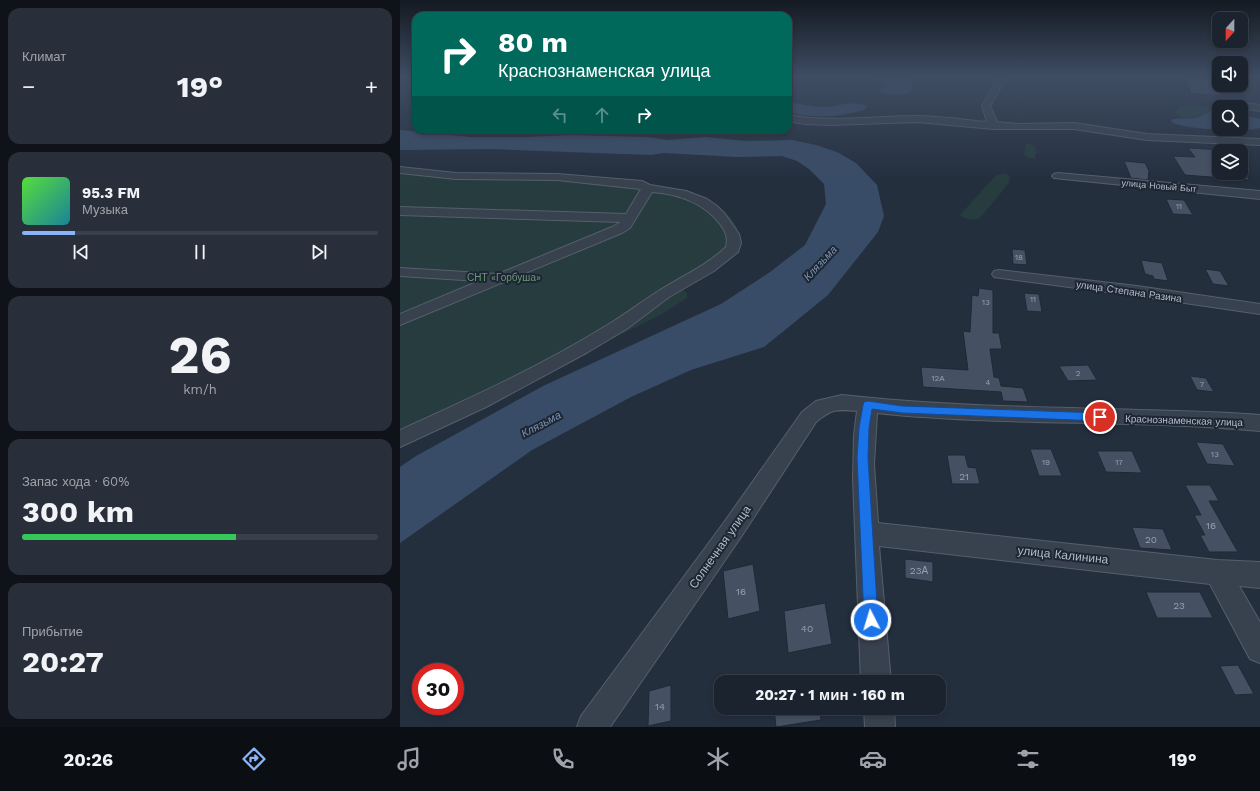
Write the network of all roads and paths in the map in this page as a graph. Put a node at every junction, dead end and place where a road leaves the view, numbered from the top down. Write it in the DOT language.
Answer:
graph roads {
  1 [pos="988,111"];
  2 [pos="792,119"];
  3 [pos="993,126"];
  4 [pos="1260,142"];
  5 [pos="400,170"];
  6 [pos="1058,176"];
  7 [pos="647,188"];
  8 [pos="1260,194"];
  9 [pos="400,212"];
  10 [pos="630,218"];
  11 [pos="400,272"];
  12 [pos="999,274"];
  13 [pos="501,278"];
  14 [pos="1260,309"];
  15 [pos="400,320"];
  16 [pos="868,405"];
  17 [pos="1260,423"];
  18 [pos="400,439"];
  19 [pos="866,533"];
  20 [pos="1217,572"];
  21 [pos="1260,574"];
  22 [pos="1260,649"];
  23 [pos="875,675"];
  24 [pos="879,715"];
  25 [pos="592,727"];
  26 [pos="880,727"];
  1 -- 3 [label="street"];
  2 -- 3 [label="street"];
  3 -- 4 [label="street"];
  5 -- 7 [label="street"];
  6 -- 8 [label="street, улица Новый Быт"];
  7 -- 10 [label="street"];
  7 -- 18 [label="street"];
  9 -- 10 [label="street"];
  10 -- 13 [label="street"];
  11 -- 13 [label="street"];
  12 -- 14 [label="street, улица Степана Разина"];
  13 -- 15 [label="street"];
  16 -- 17 [label="street, Краснознаменская улица"];
  16 -- 19 [label="street"];
  16 -- 25 [label="street, Солнечная улица"];
  19 -- 20 [label="street, улица Калинина"];
  19 -- 23 [label="street"];
  20 -- 21 [label="street, улица Калинина"];
  20 -- 22 [label="street"];
  24 -- 26 [label="street"];
}
